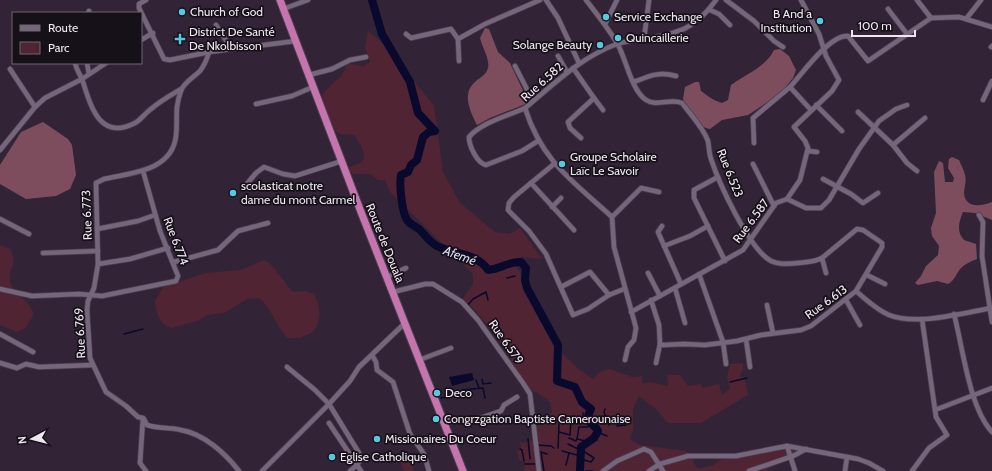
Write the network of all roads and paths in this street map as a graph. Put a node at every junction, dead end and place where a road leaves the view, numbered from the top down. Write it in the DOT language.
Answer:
graph roads {
  1 [pos="146,0"];
  2 [pos="280,0"];
  3 [pos="308,0"];
  4 [pos="540,0"];
  5 [pos="546,0"];
  6 [pos="586,0"];
  7 [pos="617,0"];
  8 [pos="649,0"];
  9 [pos="716,0"];
  10 [pos="726,0"];
  11 [pos="801,0"];
  12 [pos="917,0"];
  13 [pos="981,0"];
  14 [pos="284,9"];
  15 [pos="888,9"];
  16 [pos="710,10"];
  17 [pos="141,12"];
  18 [pos="142,13"];
  19 [pos="931,18"];
  20 [pos="966,19"];
  21 [pos="605,24"];
  22 [pos="216,25"];
  23 [pos="730,25"];
  24 [pos="992,27"];
  25 [pos="153,33"];
  26 [pos="406,34"];
  27 [pos="907,34"];
  28 [pos="142,39"];
  29 [pos="458,39"];
  30 [pos="644,39"];
  31 [pos="296,41"];
  32 [pos="618,44"];
  33 [pos="783,46"];
  34 [pos="823,47"];
  35 [pos="231,48"];
  36 [pos="209,52"];
  37 [pos="558,56"];
  38 [pos="366,57"];
  39 [pos="459,61"];
  40 [pos="579,63"];
  41 [pos="75,64"];
  42 [pos="88,64"];
  43 [pos="104,64"];
  44 [pos="515,66"];
  45 [pos="572,68"];
  46 [pos="10,69"];
  47 [pos="567,72"];
  48 [pos="89,74"];
  49 [pos="309,75"];
  50 [pos="676,76"];
  51 [pos="82,79"];
  52 [pos="992,81"];
  53 [pos="634,82"];
  54 [pos="790,87"];
  55 [pos="313,88"];
  56 [pos="181,89"];
  57 [pos="594,98"];
  58 [pos="983,100"];
  59 [pos="533,101"];
  60 [pos="256,104"];
  61 [pos="816,105"];
  62 [pos="907,105"];
  63 [pos="35,107"];
  64 [pos="525,108"];
  65 [pos="603,110"];
  66 [pos="811,110"];
  67 [pos="858,112"];
  68 [pos="925,118"];
  69 [pos="874,128"];
  70 [pos="842,131"];
  71 [pos="581,138"];
  72 [pos="538,141"];
  73 [pos="754,143"];
  74 [pos="893,145"];
  75 [pos="0,150"];
  76 [pos="808,151"];
  77 [pos="817,152"];
  78 [pos="342,162"];
  79 [pos="554,164"];
  80 [pos="753,164"];
  81 [pos="143,170"];
  82 [pos="917,171"];
  83 [pos="718,176"];
  84 [pos="823,179"];
  85 [pos="531,183"];
  86 [pos="246,185"];
  87 [pos="837,186"];
  88 [pos="659,192"];
  89 [pos="878,193"];
  90 [pos="561,198"];
  91 [pos="787,199"];
  92 [pos="774,206"];
  93 [pos="552,207"];
  94 [pos="155,215"];
  95 [pos="979,215"];
  96 [pos="612,217"];
  97 [pos="0,219"];
  98 [pos="268,223"];
  99 [pos="662,226"];
  100 [pos="708,226"];
  101 [pos="97,229"];
  102 [pos="574,230"];
  103 [pos="29,234"];
  104 [pos="751,241"];
  105 [pos="664,246"];
  106 [pos="168,248"];
  107 [pos="98,251"];
  108 [pos="43,254"];
  109 [pos="822,258"];
  110 [pos="725,261"];
  111 [pos="174,262"];
  112 [pos="98,264"];
  113 [pos="406,268"];
  114 [pos="648,273"];
  115 [pos="826,273"];
  116 [pos="699,274"];
  117 [pos="867,276"];
  118 [pos="387,277"];
  119 [pos="681,284"];
  120 [pos="885,284"];
  121 [pos="561,287"];
  122 [pos="675,288"];
  123 [pos="0,289"];
  124 [pos="624,289"];
  125 [pos="856,291"];
  126 [pos="393,292"];
  127 [pos="91,295"];
  128 [pos="609,295"];
  129 [pos="660,296"];
  130 [pos="651,300"];
  131 [pos="846,300"];
  132 [pos="767,305"];
  133 [pos="991,308"];
  134 [pos="631,312"];
  135 [pos="954,314"];
  136 [pos="922,319"];
  137 [pos="992,322"];
  138 [pos="405,323"];
  139 [pos="685,323"];
  140 [pos="860,325"];
  141 [pos="773,333"];
  142 [pos="0,334"];
  143 [pos="746,339"];
  144 [pos="723,342"];
  145 [pos="660,344"];
  146 [pos="451,348"];
  147 [pos="33,352"];
  148 [pos="372,355"];
  149 [pos="419,360"];
  150 [pos="625,360"];
  151 [pos="0,363"];
  152 [pos="656,363"];
  153 [pos="726,364"];
  154 [pos="93,365"];
  155 [pos="287,367"];
  156 [pos="750,367"];
  157 [pos="992,388"];
  158 [pos="974,396"];
  159 [pos="517,397"];
  160 [pos="329,404"];
  161 [pos="936,409"];
  162 [pos="143,418"];
  163 [pos="442,418"];
  164 [pos="329,423"];
  165 [pos="992,432"];
  166 [pos="787,446"];
  167 [pos="806,449"];
  168 [pos="791,457"];
  169 [pos="847,457"];
  170 [pos="660,464"];
  171 [pos="357,465"];
  172 [pos="146,471"];
  173 [pos="239,471"];
  174 [pos="262,471"];
  175 [pos="350,471"];
  176 [pos="361,471"];
  177 [pos="429,471"];
  178 [pos="463,471"];
  179 [pos="539,471"];
  180 [pos="603,471"];
  181 [pos="649,471"];
  182 [pos="663,471"];
  183 [pos="749,471"];
  184 [pos="795,471"];
  185 [pos="845,471"];
  186 [pos="883,471"];
  187 [pos="912,471"];
  1 -- 17 [label="street"];
  2 -- 14 [label="highway, Route de Douala"];
  3 -- 14 [label="street"];
  4 -- 29 [label="street"];
  5 -- 40 [label="street"];
  6 -- 21 [label="street, Rue 6.523"];
  7 -- 21 [label="street"];
  8 -- 30 [label="street"];
  9 -- 16 [label="street, Rue 6.582"];
  10 -- 33 [label="street"];
  11 -- 34 [label="street"];
  12 -- 19 [label="street"];
  13 -- 20 [label="street"];
  14 -- 31 [label="highway, Route de Douala"];
  15 -- 27 [label="street"];
  16 -- 23 [label="street"];
  16 -- 30 [label="street, Rue 6.582"];
  18 -- 25 [label="street"];
  19 -- 20 [label="street"];
  19 -- 27 [label="street"];
  20 -- 24 [label="street"];
  21 -- 32 [label="street, Rue 6.523"];
  22 -- 35 [label="street"];
  25 -- 28 [label="street"];
  25 -- 36 [label="street"];
  26 -- 29 [label="street"];
  27 -- 34 [label="street"];
  29 -- 39 [label="street"];
  30 -- 32 [label="street, Rue 6.582"];
  31 -- 35 [label="street"];
  31 -- 49 [label="highway, Route de Douala"];
  32 -- 40 [label="street, Rue 6.582"];
  32 -- 53 [label="street, Rue 6.523"];
  34 -- 54 [label="street"];
  34 -- 61 [label="street"];
  35 -- 36 [label="street"];
  36 -- 56 [label="street"];
  37 -- 47 [label="street"];
  38 -- 49 [label="street"];
  40 -- 45 [label="street, Rue 6.582"];
  41 -- 51 [label="street"];
  42 -- 48 [label="street"];
  43 -- 48 [label="street"];
  44 -- 59 [label="street"];
  45 -- 47 [label="street, Rue 6.582"];
  45 -- 57 [label="street"];
  46 -- 63 [label="street"];
  47 -- 59 [label="street, Rue 6.582"];
  48 -- 51 [label="street"];
  49 -- 55 [label="highway, Route de Douala"];
  50 -- 53 [label="street"];
  51 -- 56 [label="street"];
  51 -- 63 [label="street"];
  52 -- 58 [label="street"];
  53 -- 83 [label="street, Rue 6.523"];
  54 -- 66 [label="street"];
  54 -- 73 [label="street"];
  55 -- 60 [label="street"];
  55 -- 78 [label="highway, Route de Douala"];
  56 -- 81 [label="street, Rue 6.773"];
  57 -- 65 [label="street"];
  57 -- 71 [label="street"];
  59 -- 64 [label="street, Rue 6.582"];
  61 -- 66 [label="street"];
  61 -- 70 [label="street"];
  62 -- 69 [label="street"];
  63 -- 75 [label="street"];
  64 -- 72 [label="street, Rue 6.582"];
  64 -- 72 [label="street"];
  66 -- 76 [label="street"];
  67 -- 69 [label="street"];
  68 -- 74 [label="street"];
  69 -- 74 [label="street"];
  69 -- 87 [label="street"];
  72 -- 79 [label="street, Rue 6.582"];
  74 -- 82 [label="street"];
  76 -- 77 [label="street"];
  76 -- 91 [label="street, Rue 6.587"];
  78 -- 86 [label="street"];
  78 -- 118 [label="highway, Route de Douala"];
  79 -- 85 [label="street"];
  79 -- 96 [label="street, Rue 6.582"];
  80 -- 92 [label="street"];
  81 -- 94 [label="street, Rue 6.774"];
  81 -- 101 [label="street, Rue 6.773"];
  83 -- 100 [label="street"];
  83 -- 104 [label="street, Rue 6.523"];
  84 -- 87 [label="street"];
  85 -- 93 [label="street"];
  85 -- 121 [label="street"];
  87 -- 89 [label="street"];
  87 -- 91 [label="street"];
  88 -- 96 [label="street"];
  90 -- 93 [label="street"];
  91 -- 92 [label="street, Rue 6.587"];
  92 -- 104 [label="street, Rue 6.587"];
  93 -- 102 [label="street"];
  94 -- 101 [label="street"];
  94 -- 106 [label="street, Rue 6.774"];
  95 -- 133 [label="street"];
  96 -- 124 [label="street"];
  97 -- 103 [label="street"];
  98 -- 111 [label="street"];
  99 -- 105 [label="street"];
  100 -- 105 [label="street"];
  100 -- 110 [label="street"];
  101 -- 107 [label="street, Rue 6.773"];
  104 -- 109 [label="street, Rue 6.523"];
  104 -- 110 [label="street, Rue 6.587"];
  105 -- 119 [label="street"];
  106 -- 111 [label="street, Rue 6.774"];
  106 -- 112 [label="street"];
  107 -- 108 [label="street"];
  107 -- 112 [label="street, Rue 6.773"];
  109 -- 115 [label="street"];
  109 -- 117 [label="street"];
  110 -- 116 [label="street, Rue 6.587"];
  111 -- 127 [label="street, Rue 6.774"];
  112 -- 127 [label="street, Rue 6.769"];
  113 -- 118 [label="street"];
  114 -- 129 [label="street"];
  116 -- 119 [label="street, Rue 6.587"];
  116 -- 144 [label="street"];
  117 -- 120 [label="street"];
  117 -- 125 [label="street"];
  118 -- 126 [label="highway, Route de Douala"];
  119 -- 122 [label="street, Rue 6.587"];
  121 -- 128 [label="street"];
  121 -- 128 [label="street"];
  122 -- 129 [label="street, Rue 6.587"];
  122 -- 139 [label="street"];
  123 -- 127 [label="street"];
  124 -- 128 [label="street"];
  124 -- 134 [label="street"];
  125 -- 131 [label="street, Rue 6.613"];
  125 -- 136 [label="street, Rue 6.613"];
  126 -- 138 [label="highway, Route de Douala"];
  126 -- 179 [label="street, Rue 6.579"];
  127 -- 154 [label="street, Rue 6.769"];
  129 -- 130 [label="street, Rue 6.587"];
  130 -- 134 [label="street, Rue 6.587"];
  130 -- 145 [label="street"];
  131 -- 140 [label="street"];
  131 -- 141 [label="street, Rue 6.613"];
  132 -- 141 [label="street"];
  133 -- 135 [label="street, Rue 6.613"];
  133 -- 137 [label="street"];
  134 -- 150 [label="street"];
  135 -- 136 [label="street, Rue 6.613"];
  135 -- 158 [label="street"];
  136 -- 161 [label="street"];
  138 -- 148 [label="street"];
  138 -- 149 [label="highway, Route de Douala"];
  141 -- 143 [label="street, Rue 6.613"];
  142 -- 147 [label="street"];
  143 -- 144 [label="street, Rue 6.613"];
  143 -- 156 [label="street"];
  144 -- 145 [label="street, Rue 6.613"];
  144 -- 153 [label="street"];
  145 -- 152 [label="street"];
  146 -- 149 [label="street"];
  148 -- 160 [label="street"];
  148 -- 177 [label="street"];
  149 -- 163 [label="highway, Route de Douala"];
  151 -- 154 [label="street"];
  154 -- 162 [label="street, Rue 6.769"];
  155 -- 160 [label="street"];
  157 -- 158 [label="street"];
  158 -- 161 [label="street"];
  158 -- 165 [label="street"];
  159 -- 163 [label="street"];
  160 -- 171 [label="street"];
  160 -- 174 [label="street"];
  161 -- 187 [label="street"];
  162 -- 172 [label="street"];
  162 -- 173 [label="street, Rue 6.769"];
  163 -- 178 [label="highway, Route de Douala"];
  164 -- 171 [label="street"];
  166 -- 167 [label="street"];
  166 -- 168 [label="street"];
  166 -- 170 [label="street"];
  167 -- 168 [label="street"];
  167 -- 169 [label="street"];
  168 -- 183 [label="street"];
  168 -- 184 [label="street"];
  169 -- 185 [label="street"];
  169 -- 186 [label="street"];
  170 -- 180 [label="street"];
  170 -- 181 [label="street"];
  170 -- 182 [label="street"];
  171 -- 175 [label="street"];
  171 -- 176 [label="street"];
}
